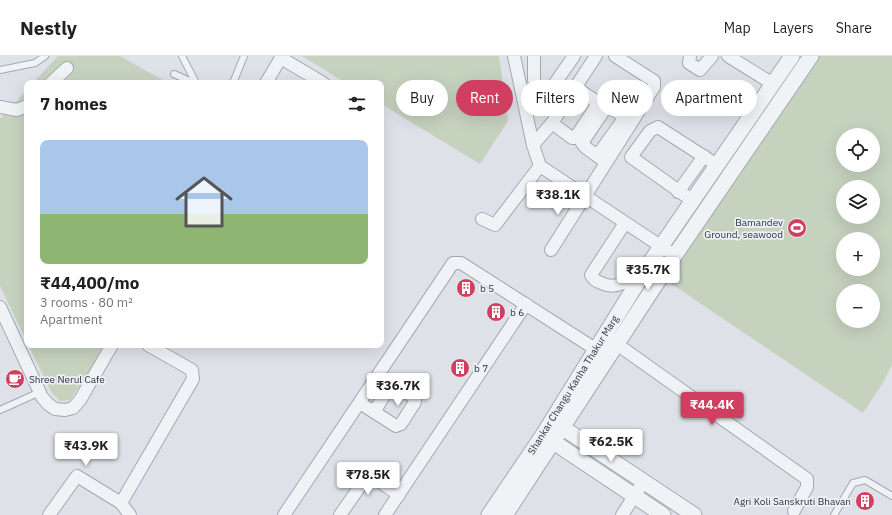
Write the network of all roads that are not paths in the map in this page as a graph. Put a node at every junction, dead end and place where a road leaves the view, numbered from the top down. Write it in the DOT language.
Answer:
graph roads {
  1 [pos="44,56"];
  2 [pos="182,56"];
  3 [pos="244,56"];
  4 [pos="514,56"];
  5 [pos="534,56"];
  6 [pos="574,56"];
  7 [pos="594,56"];
  8 [pos="615,56"];
  9 [pos="690,56"];
  10 [pos="712,56"];
  11 [pos="728,56"];
  12 [pos="791,56"];
  13 [pos="281,57"];
  14 [pos="808,60"];
  15 [pos="67,68"];
  16 [pos="0,70"];
  17 [pos="174,74"];
  18 [pos="55,80"];
  19 [pos="188,80"];
  20 [pos="194,80"];
  21 [pos="234,80"];
  22 [pos="268,80"];
  23 [pos="319,80"];
  24 [pos="583,80"];
  25 [pos="773,84"];
  26 [pos="589,96"];
  27 [pos="24,107"];
  28 [pos="0,108"];
  29 [pos="561,116"];
  30 [pos="628,119"];
  31 [pos="555,125"];
  32 [pos="533,145"];
  33 [pos="616,146"];
  34 [pos="704,156"];
  35 [pos="631,157"];
  36 [pos="602,159"];
  37 [pos="717,165"];
  38 [pos="540,166"];
  39 [pos="678,192"];
  40 [pos="585,196"];
  41 [pos="693,201"];
  42 [pos="482,219"];
  43 [pos="625,223"];
  44 [pos="661,247"];
  45 [pos="550,250"];
  46 [pos="675,255"];
  47 [pos="649,264"];
  48 [pos="526,304"];
  49 [pos="0,307"];
  50 [pos="611,339"];
  51 [pos="110,348"];
  52 [pos="153,348"];
  53 [pos="602,353"];
  54 [pos="378,375"];
  55 [pos="392,383"];
  56 [pos="40,392"];
  57 [pos="360,403"];
  58 [pos="0,410"];
  59 [pos="374,412"];
  60 [pos="557,424"];
  61 [pos="548,438"];
  62 [pos="644,481"];
  63 [pos="398,495"];
  64 [pos="634,496"];
  65 [pos="892,496"];
  66 [pos="121,503"];
  67 [pos="794,511"];
  68 [pos="48,515"];
  69 [pos="130,515"];
  70 [pos="284,515"];
  71 [pos="340,515"];
  72 [pos="385,515"];
  73 [pos="489,515"];
  74 [pos="505,515"];
  75 [pos="622,515"];
  76 [pos="663,515"];
  77 [pos="694,515"];
  78 [pos="834,515"];
  1 -- 16 [label="lane"];
  2 -- 20 [label="lane"];
  3 -- 21 [label="lane"];
  4 -- 32 [label="street"];
  5 -- 6 [label="street"];
  7 -- 24 [label="street"];
  8 -- 30 [label="street"];
  9 -- 10 [label="street"];
  11 -- 25 [label="street"];
  12 -- 14 [label="street"];
  12 -- 25 [label="street, Shankar Changu Kanha Thakur Marg"];
  13 -- 22 [label="street"];
  13 -- 23 [label="street"];
  14 -- 46 [label="street, Shankar Changu Kanha Thakur Marg"];
  15 -- 18 [label="street"];
  17 -- 19 [label="lane"];
  25 -- 37 [label="street, Shankar Changu Kanha Thakur Marg"];
  26 -- 31 [label="street"];
  27 -- 28 [label="street"];
  29 -- 31 [label="street"];
  30 -- 33 [label="street"];
  30 -- 36 [label="street"];
  30 -- 36 [label="street"];
  31 -- 32 [label="street"];
  32 -- 38 [label="street"];
  33 -- 35 [label="street"];
  33 -- 36 [label="street"];
  34 -- 35 [label="street"];
  34 -- 37 [label="street"];
  34 -- 39 [label="street"];
  35 -- 39 [label="street"];
  36 -- 40 [label="street"];
  37 -- 41 [label="street, Shankar Changu Kanha Thakur Marg"];
  38 -- 40 [label="street"];
  38 -- 42 [label="street"];
  39 -- 41 [label="street"];
  40 -- 43 [label="street"];
  40 -- 45 [label="street"];
  41 -- 44 [label="street, Shankar Changu Kanha Thakur Marg"];
  43 -- 44 [label="street"];
  43 -- 47 [label="street"];
  44 -- 46 [label="street"];
  44 -- 47 [label="street, Shankar Changu Kanha Thakur Marg"];
  46 -- 50 [label="street, Shankar Changu Kanha Thakur Marg"];
  47 -- 50 [label="street, Shankar Changu Kanha Thakur Marg"];
  48 -- 53 [label="street"];
  48 -- 54 [label="street"];
  48 -- 63 [label="street"];
  49 -- 56 [label="street"];
  50 -- 53 [label="street, Shankar Changu Kanha Thakur Marg"];
  50 -- 67 [label="street"];
  51 -- 56 [label="street"];
  52 -- 66 [label="street"];
  53 -- 60 [label="street, Shankar Changu Kanha Thakur Marg"];
  54 -- 55 [label="street"];
  54 -- 57 [label="street"];
  55 -- 59 [label="street"];
  55 -- 59 [label="street"];
  56 -- 58 [label="lane"];
  57 -- 59 [label="street"];
  57 -- 70 [label="street"];
  60 -- 61 [label="street, Shankar Changu Kanha Thakur Marg"];
  60 -- 62 [label="street"];
  61 -- 64 [label="street"];
  61 -- 73 [label="street, Shankar Changu Kanha Thakur Marg"];
  61 -- 74 [label="street, Shankar Changu Kanha Thakur Marg"];
  62 -- 64 [label="street"];
  62 -- 77 [label="street"];
  63 -- 71 [label="street"];
  63 -- 72 [label="street"];
  64 -- 75 [label="street"];
  64 -- 76 [label="street"];
  65 -- 78 [label="lane"];
  66 -- 68 [label="street"];
  66 -- 69 [label="street"];
}
